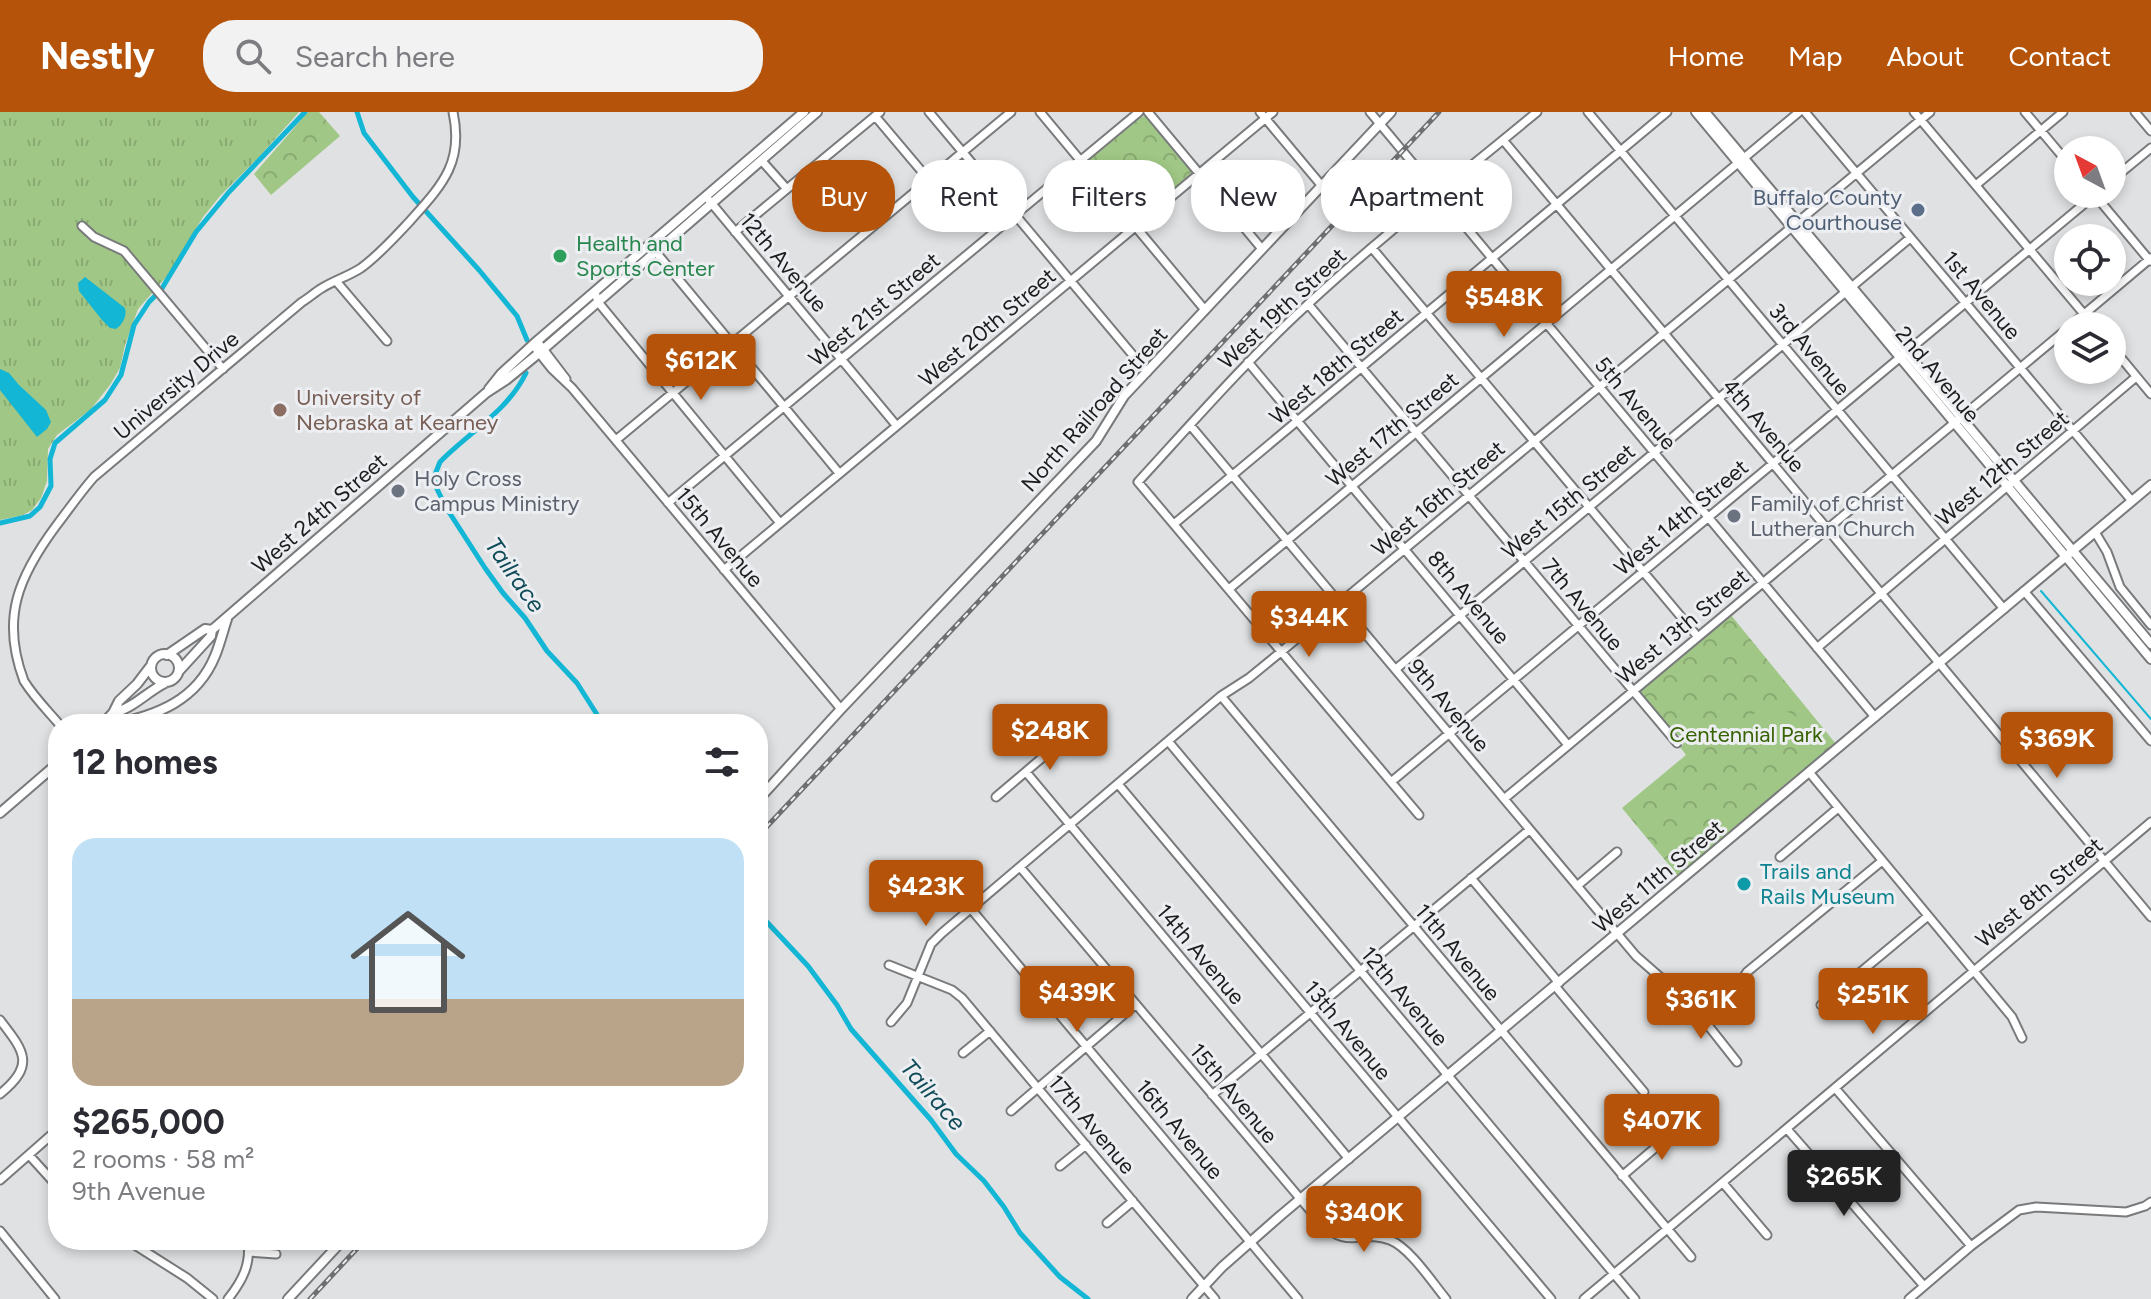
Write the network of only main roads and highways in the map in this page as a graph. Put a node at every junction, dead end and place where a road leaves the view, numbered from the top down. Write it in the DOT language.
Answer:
graph roads {
  1 [pos="804,112"];
  2 [pos="817,112"];
  3 [pos="1391,112"];
  4 [pos="1696,112"];
  5 [pos="1705,112"];
  6 [pos="1741,161"];
  7 [pos="708,200"];
  8 [pos="652,249"];
  9 [pos="538,347"];
  10 [pos="2151,485"];
  11 [pos="2069,554"];
  12 [pos="228,616"];
  13 [pos="212,630"];
  14 [pos="2151,644"];
  15 [pos="167,655"];
  16 [pos="2151,659"];
  17 [pos="151,666"];
  18 [pos="179,671"];
  19 [pos="165,683"];
  20 [pos="113,713"];
  21 [pos="153,714"];
  22 [pos="48,772"];
  23 [pos="768,789"];
  24 [pos="0,813"];
  25 [pos="334,1250"];
  26 [pos="288,1299"];
  27 [pos="1192,1299"];
  1 -- 7 [label="main road, West 24th Street"];
  2 -- 7 [label="main road, West 24th Street"];
  3 -- 23 [label="main road, North Railroad Street"];
  4 -- 6 [label="main road, 2nd Avenue"];
  5 -- 6 [label="main road, 2nd Avenue"];
  6 -- 11 [label="main road, 2nd Avenue"];
  7 -- 8 [label="main road, West 24th Street"];
  8 -- 9 [label="main road, West 24th Street"];
  8 -- 9 [label="main road, West 24th Street"];
  9 -- 12 [label="main road, West 24th Street"];
  10 -- 11 [label="main road, West 11th Street"];
  11 -- 14 [label="main road, 2nd Avenue"];
  11 -- 16 [label="main road, 2nd Avenue"];
  11 -- 27 [label="main road, West 11th Street"];
  12 -- 13 [label="main road, West 24th Street"];
  12 -- 21 [label="main road"];
  13 -- 15 [label="main road, West 24th Street"];
  13 -- 18 [label="main road, West 24th Street"];
  15 -- 17 [label="main road"];
  15 -- 18 [label="main road"];
  17 -- 19 [label="main road"];
  17 -- 20 [label="main road"];
  18 -- 19 [label="main road"];
  19 -- 20 [label="main road"];
  22 -- 24 [label="main road"];
  25 -- 26 [label="main road"];
}
